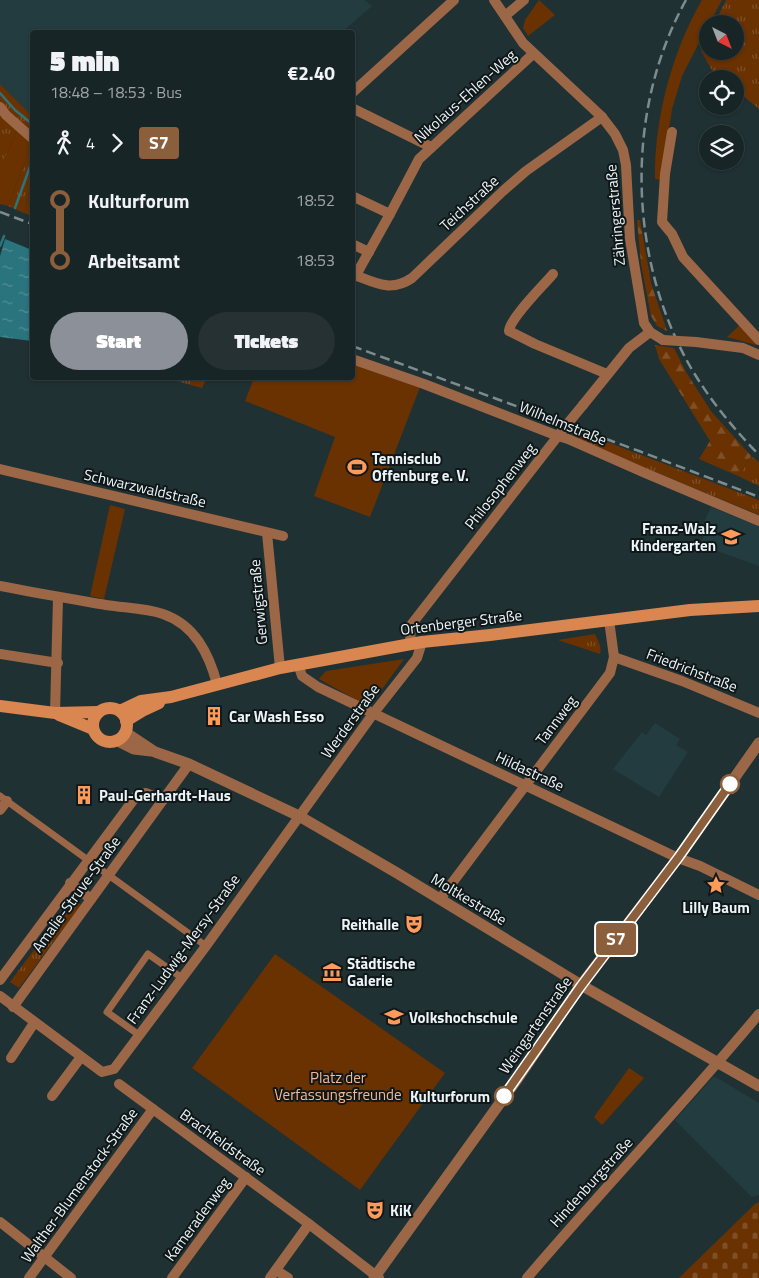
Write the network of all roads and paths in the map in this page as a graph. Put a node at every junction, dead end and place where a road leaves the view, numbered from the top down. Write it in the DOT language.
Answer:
graph roads {
  1 [pos="454,0"];
  2 [pos="494,0"];
  3 [pos="524,0"];
  4 [pos="505,16"];
  5 [pos="533,54"];
  6 [pos="355,90"];
  7 [pos="0,107"];
  8 [pos="355,109"];
  9 [pos="602,117"];
  10 [pos="672,132"];
  11 [pos="30,136"];
  12 [pos="431,147"];
  13 [pos="355,197"];
  14 [pos="390,214"];
  15 [pos="355,245"];
  16 [pos="369,252"];
  17 [pos="355,273"];
  18 [pos="355,274"];
  19 [pos="553,274"];
  20 [pos="650,332"];
  21 [pos="759,340"];
  22 [pos="759,355"];
  23 [pos="355,360"];
  24 [pos="608,374"];
  25 [pos="561,432"];
  26 [pos="0,469"];
  27 [pos="759,521"];
  28 [pos="267,533"];
  29 [pos="282,536"];
  30 [pos="0,586"];
  31 [pos="58,598"];
  32 [pos="759,606"];
  33 [pos="610,620"];
  34 [pos="416,643"];
  35 [pos="0,654"];
  36 [pos="614,657"];
  37 [pos="58,663"];
  38 [pos="298,664"];
  39 [pos="280,668"];
  40 [pos="217,684"];
  41 [pos="0,706"];
  42 [pos="98,712"];
  43 [pos="55,713"];
  44 [pos="759,713"];
  45 [pos="373,714"];
  46 [pos="122,726"];
  47 [pos="93,729"];
  48 [pos="759,743"];
  49 [pos="189,764"];
  50 [pos="526,785"];
  51 [pos="3,798"];
  52 [pos="163,800"];
  53 [pos="0,810"];
  54 [pos="299,816"];
  55 [pos="678,858"];
  56 [pos="88,860"];
  57 [pos="108,874"];
  58 [pos="70,883"];
  59 [pos="759,895"];
  60 [pos="91,899"];
  61 [pos="440,899"];
  62 [pos="206,946"];
  63 [pos="182,978"];
  64 [pos="0,980"];
  65 [pos="581,986"];
  66 [pos="0,996"];
  67 [pos="13,1007"];
  68 [pos="759,1014"];
  69 [pos="34,1023"];
  70 [pos="139,1035"];
  71 [pos="81,1057"];
  72 [pos="11,1058"];
  73 [pos="718,1063"];
  74 [pos="119,1084"];
  75 [pos="759,1086"];
  76 [pos="52,1096"];
  77 [pos="153,1109"];
  78 [pos="246,1177"];
  79 [pos="0,1222"];
  80 [pos="309,1224"];
  81 [pos="44,1258"];
  82 [pos="273,1274"];
  83 [pos="376,1277"];
  84 [pos="29,1278"];
  85 [pos="71,1278"];
  86 [pos="172,1278"];
  87 [pos="288,1278"];
  88 [pos="527,1278"];
  1 -- 6 [label="street"];
  2 -- 4 [label="street, Zähringerstraße"];
  3 -- 4 [label="street"];
  4 -- 5 [label="street, Zähringerstraße"];
  5 -- 9 [label="street, Zähringerstraße"];
  5 -- 12 [label="street, Nikolaus-Ehlen-Weg"];
  7 -- 11 [label="street"];
  8 -- 12 [label="street"];
  9 -- 18 [label="street, Teichstraße"];
  9 -- 20 [label="street, Zähringerstraße"];
  10 -- 21 [label="street"];
  12 -- 14 [label="street, Nikolaus-Ehlen-Weg"];
  13 -- 14 [label="street"];
  14 -- 16 [label="street, Nikolaus-Ehlen-Weg"];
  15 -- 16 [label="street"];
  16 -- 17 [label="street, Nikolaus-Ehlen-Weg"];
  19 -- 24 [label="street"];
  20 -- 22 [label="street, bridge"];
  20 -- 24 [label="street, Philosophenweg"];
  23 -- 25 [label="street, Wilhelmstraße"];
  24 -- 25 [label="street, Philosophenweg, bridge"];
  25 -- 27 [label="street, Wilhelmstraße"];
  25 -- 34 [label="street, Philosophenweg"];
  26 -- 28 [label="street, Schwarzwaldstraße"];
  28 -- 29 [label="street, Schwarzwaldstraße"];
  28 -- 39 [label="street, Gerwigstraße"];
  30 -- 31 [label="street"];
  31 -- 37 [label="street"];
  31 -- 40 [label="street"];
  32 -- 33 [label="main road, Ortenberger Straße"];
  33 -- 34 [label="main road, Ortenberger Straße"];
  33 -- 36 [label="street, Tannweg"];
  34 -- 38 [label="main road, Ortenberger Straße"];
  34 -- 45 [label="street, Werderstraße"];
  35 -- 37 [label="street"];
  36 -- 44 [label="street, Friedrichstraße"];
  36 -- 50 [label="street, Tannweg"];
  37 -- 43 [label="street"];
  38 -- 39 [label="main road, Ortenberger Straße"];
  38 -- 45 [label="street, Hildastraße"];
  39 -- 40 [label="main road, Ortenberger Straße"];
  40 -- 46 [label="main road, Ortenberger Straße"];
  41 -- 43 [label="main road"];
  42 -- 43 [label="main road"];
  42 -- 46 [label="main road"];
  42 -- 47 [label="main road"];
  43 -- 47 [label="main road"];
  45 -- 50 [label="street, Hildastraße"];
  45 -- 54 [label="street, Werderstraße"];
  46 -- 47 [label="main road"];
  46 -- 49 [label="street, Moltkestraße"];
  48 -- 55 [label="street, Weingartenstraße"];
  49 -- 52 [label="street, Amalie-Struve-Straße"];
  49 -- 54 [label="street, Moltkestraße"];
  50 -- 55 [label="street, Hildastraße"];
  50 -- 61 [label="street, Tannweg"];
  51 -- 53 [label="street"];
  51 -- 56 [label="street"];
  52 -- 56 [label="street, Amalie-Struve-Straße"];
  52 -- 57 [label="street, Amalie-Struve-Straße"];
  54 -- 61 [label="street, Moltkestraße"];
  54 -- 62 [label="street, Franz-Ludwig-Mersy-Straße"];
  55 -- 59 [label="street, Hildastraße"];
  55 -- 65 [label="street, Weingartenstraße"];
  56 -- 57 [label="street"];
  56 -- 58 [label="street"];
  57 -- 60 [label="street, Amalie-Struve-Straße"];
  57 -- 62 [label="street"];
  58 -- 60 [label="street"];
  58 -- 64 [label="street"];
  60 -- 67 [label="street, Amalie-Struve-Straße"];
  61 -- 65 [label="street, Moltkestraße"];
  62 -- 63 [label="street, Franz-Ludwig-Mersy-Straße"];
  63 -- 70 [label="street, Franz-Ludwig-Mersy-Straße"];
  63 -- 70 [label="street"];
  65 -- 73 [label="street, Moltkestraße"];
  65 -- 83 [label="street, Weingartenstraße"];
  66 -- 67 [label="street, Franz-Ludwig-Mersy-Straße"];
  67 -- 69 [label="street, Franz-Ludwig-Mersy-Straße"];
  68 -- 73 [label="street, Hindenburgstraße"];
  69 -- 71 [label="street, Franz-Ludwig-Mersy-Straße"];
  69 -- 72 [label="street"];
  70 -- 71 [label="street, Franz-Ludwig-Mersy-Straße"];
  71 -- 76 [label="street"];
  73 -- 75 [label="street, Moltkestraße"];
  73 -- 88 [label="street, Hindenburgstraße"];
  74 -- 77 [label="street, Brachfeldstraße"];
  77 -- 78 [label="street, Brachfeldstraße"];
  77 -- 81 [label="street, Walther-Blumenstock-Straße"];
  78 -- 80 [label="street, Brachfeldstraße"];
  78 -- 86 [label="street, Kameradenweg"];
  79 -- 81 [label="street"];
  80 -- 82 [label="street"];
  80 -- 83 [label="street, Brachfeldstraße"];
  81 -- 84 [label="street, Walther-Blumenstock-Straße"];
  81 -- 85 [label="street"];
  82 -- 87 [label="street"];
}
